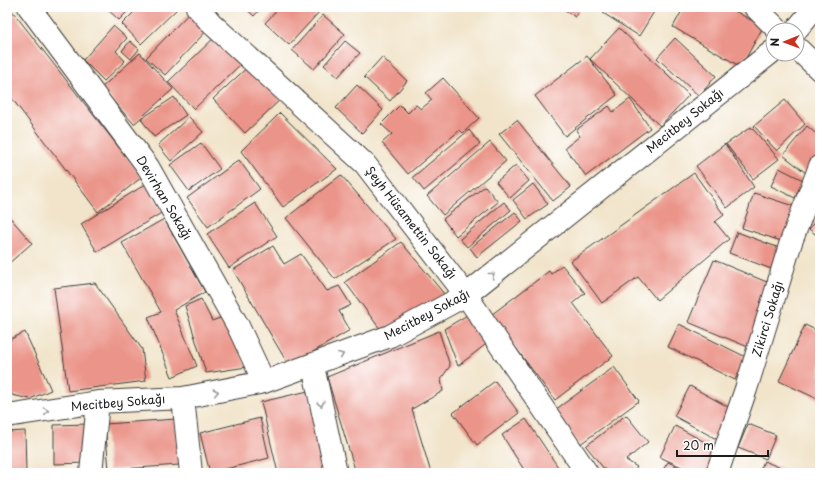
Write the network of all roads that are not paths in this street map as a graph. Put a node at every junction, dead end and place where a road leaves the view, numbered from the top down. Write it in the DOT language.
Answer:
graph roads {
  1 [pos="29,7"];
  2 [pos="197,7"];
  3 [pos="755,7"];
  4 [pos="815,7"];
  5 [pos="770,22"];
  6 [pos="803,22"];
  7 [pos="805,56"];
  8 [pos="765,57"];
  9 [pos="820,70"];
  10 [pos="820,166"];
  11 [pos="466,295"];
  12 [pos="313,366"];
  13 [pos="264,382"];
  14 [pos="183,398"];
  15 [pos="98,402"];
  16 [pos="8,415"];
  17 [pos="91,473"];
  18 [pos="191,473"];
  19 [pos="336,473"];
  20 [pos="586,473"];
  21 [pos="717,473"];
  1 -- 13 [label="street, Devirhan Sokağı"];
  2 -- 11 [label="street, Şeyh Hüsamettin Sokağı"];
  3 -- 5 [label="street"];
  4 -- 6 [label="street"];
  7 -- 9 [label="street"];
  11 -- 8 [label="street, Meсitbey Sokağı, one-way"];
  10 -- 21 [label="street, Zikirci Sokağı"];
  12 -- 11 [label="street, Meсitbey Sokağı, one-way"];
  11 -- 20 [label="street, Şeyh Hüsamettin Sokağı"];
  12 -- 13 [label="street, Meсitbey Sokağı"];
  12 -- 19 [label="street, one-way"];
  14 -- 13 [label="street, Meсitbey Sokağı, one-way"];
  14 -- 15 [label="street, Meсitbey Sokağı"];
  14 -- 18 [label="street"];
  16 -- 15 [label="street, Meсitbey Sokağı, one-way"];
  15 -- 17 [label="street"];
}
